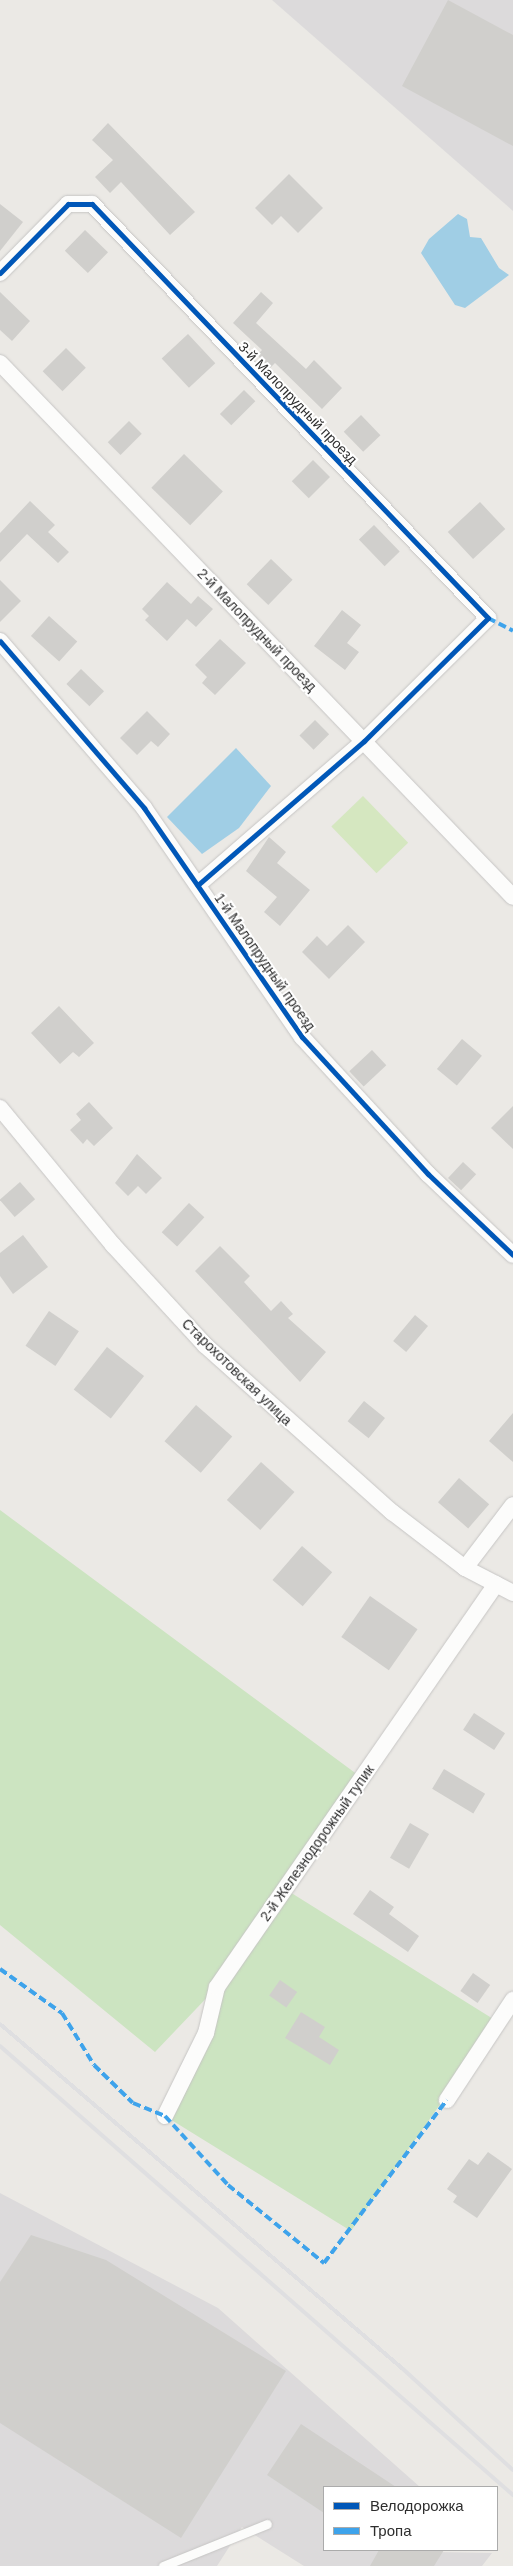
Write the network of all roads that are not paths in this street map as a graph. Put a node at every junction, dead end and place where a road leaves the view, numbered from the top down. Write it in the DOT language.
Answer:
graph roads {
  1 [pos="0,273"];
  2 [pos="0,363"];
  3 [pos="0,641"];
  4 [pos="364,741"];
  5 [pos="198,885"];
  6 [pos="513,897"];
  7 [pos="0,1108"];
  8 [pos="513,1255"];
  9 [pos="513,1505"];
  10 [pos="466,1568"];
  11 [pos="496,1584"];
  12 [pos="513,1593"];
  13 [pos="513,2000"];
  14 [pos="447,2100"];
  15 [pos="165,2116"];
  16 [pos="268,2524"];
  17 [pos="163,2566"];
  1 -- 4 [label="street, 3-й Малопрудный проезд"];
  2 -- 4 [label="street, 2-й Малопрудный проезд"];
  3 -- 5 [label="street, 1-й Малопрудный проезд"];
  4 -- 5 [label="street"];
  4 -- 6 [label="street, 2-й Малопрудный проезд"];
  5 -- 8 [label="street, 1-й Малопрудный проезд"];
  7 -- 10 [label="street, Старохотовская улица"];
  9 -- 10 [label="street"];
  10 -- 11 [label="street, Старохотовская улица"];
  11 -- 12 [label="street, Старохотовская улица"];
  11 -- 15 [label="street, 2-й Железнодорожный тупик"];
  13 -- 14 [label="street"];
  16 -- 17 [label="lane"];
}
